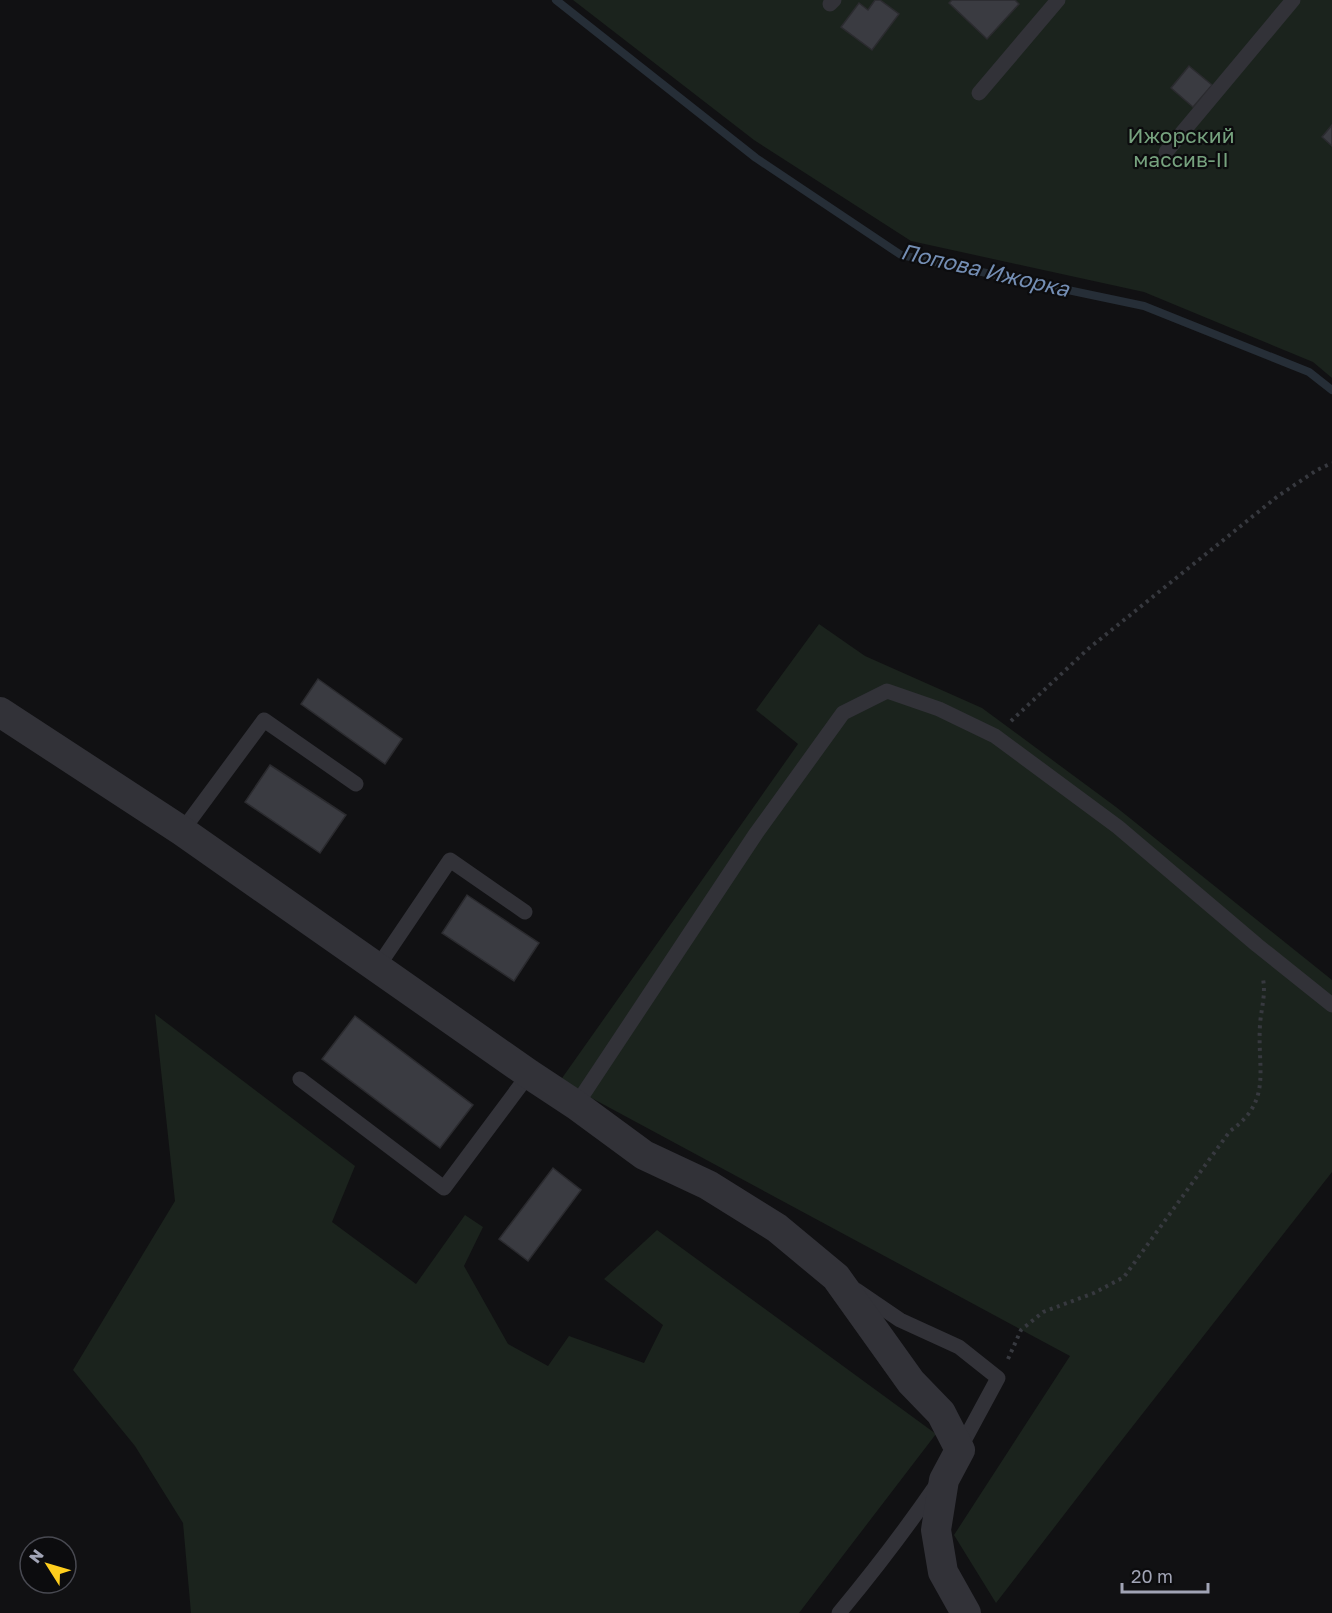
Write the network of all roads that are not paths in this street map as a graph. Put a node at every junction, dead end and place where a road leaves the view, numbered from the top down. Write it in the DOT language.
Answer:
graph roads {
  1 [pos="1058,0"];
  2 [pos="1293,0"];
  3 [pos="979,93"];
  4 [pos="1166,152"];
  5 [pos="0,712"];
  6 [pos="356,784"];
  7 [pos="182,831"];
  8 [pos="525,912"];
  9 [pos="377,968"];
  10 [pos="1332,1005"];
  11 [pos="529,1074"];
  12 [pos="300,1079"];
  13 [pos="576,1105"];
  14 [pos="836,1277"];
  15 [pos="960,1450"];
  16 [pos="839,1613"];
  17 [pos="966,1613"];
  1 -- 3 [label="lane"];
  2 -- 4 [label="lane"];
  5 -- 7 [label="street"];
  6 -- 7 [label="lane"];
  7 -- 9 [label="street"];
  8 -- 9 [label="lane"];
  9 -- 11 [label="street"];
  10 -- 13 [label="lane"];
  11 -- 12 [label="lane"];
  11 -- 13 [label="street"];
  13 -- 14 [label="street"];
  14 -- 15 [label="street"];
  14 -- 15 [label="lane"];
  15 -- 16 [label="lane"];
  15 -- 17 [label="street"];
}
